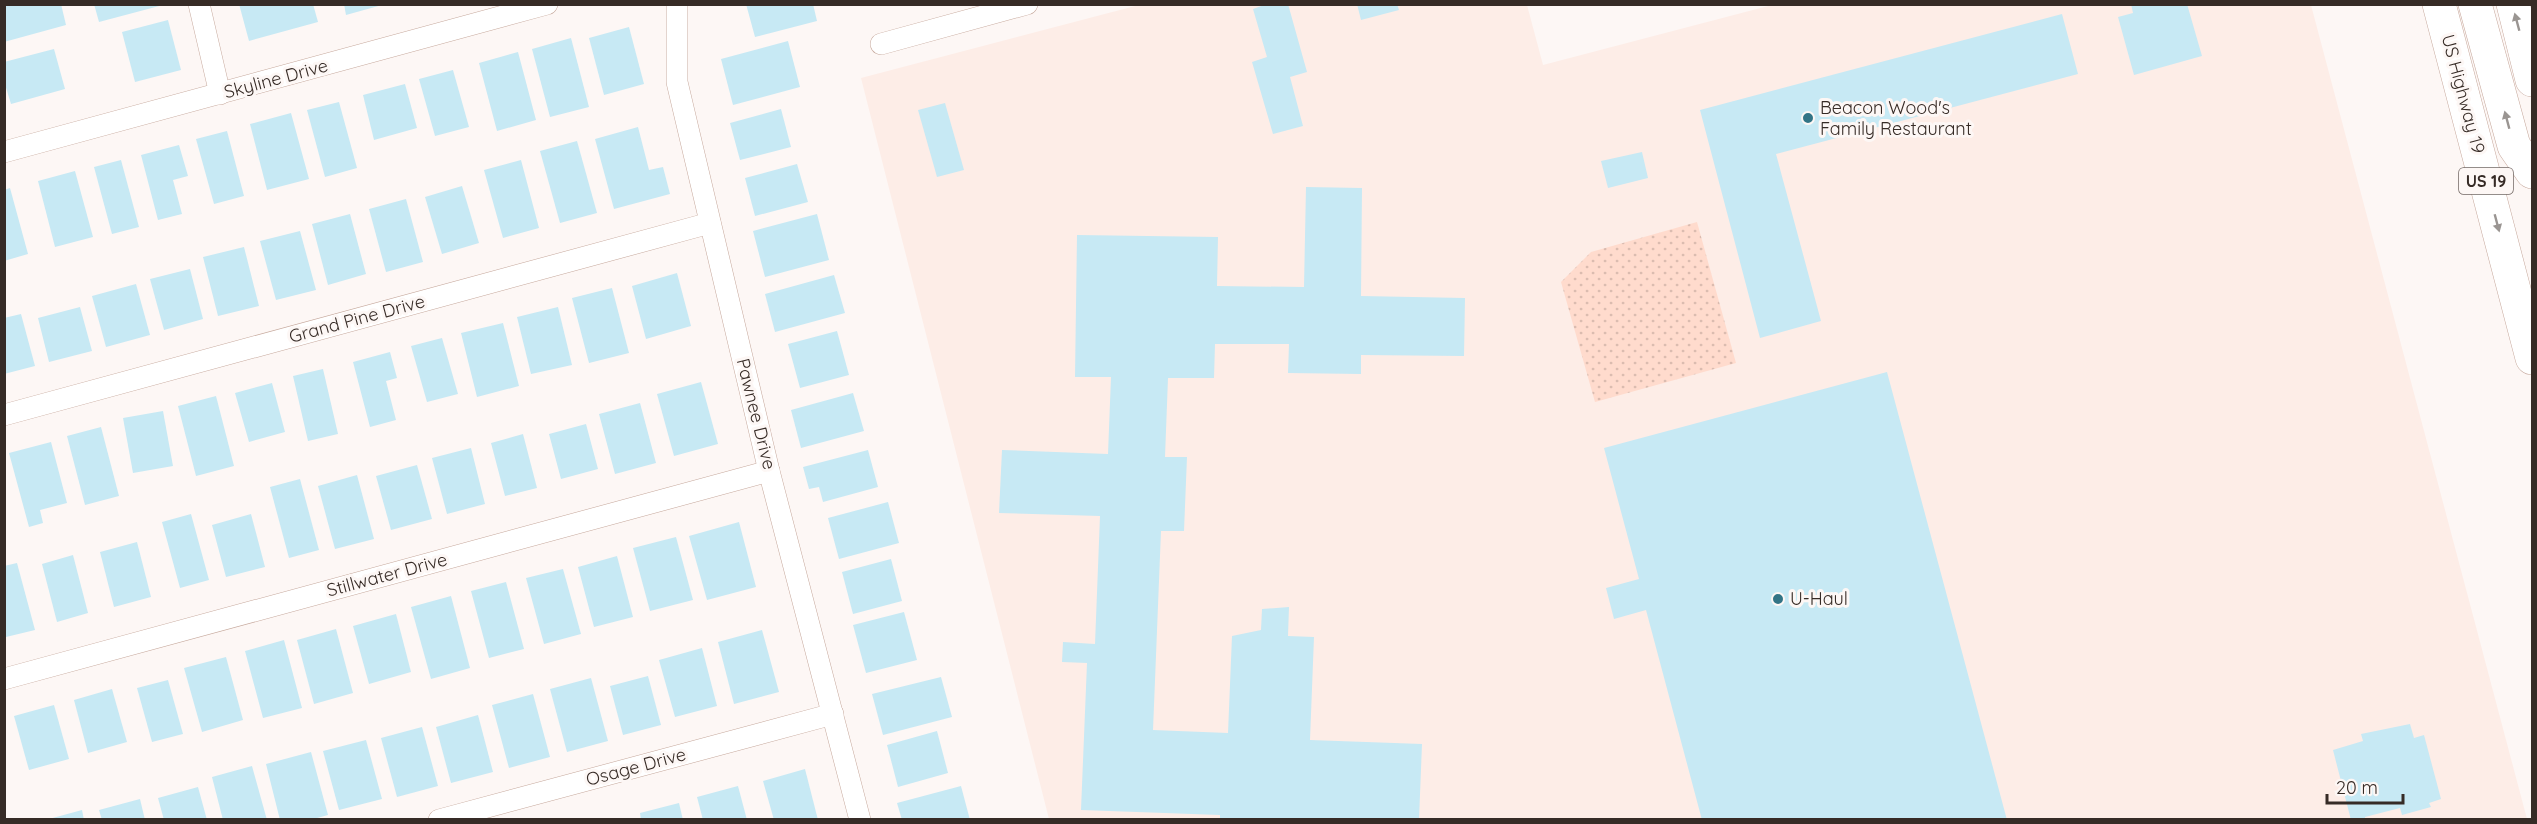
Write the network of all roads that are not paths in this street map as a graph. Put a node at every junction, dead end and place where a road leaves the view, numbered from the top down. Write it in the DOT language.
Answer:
graph roads {
  1 [pos="199,4"];
  2 [pos="547,4"];
  3 [pos="677,4"];
  4 [pos="1027,4"];
  5 [pos="2439,4"];
  6 [pos="2475,4"];
  7 [pos="2512,4"];
  8 [pos="881,44"];
  9 [pos="2532,80"];
  10 [pos="220,94"];
  11 [pos="4,152"];
  12 [pos="2532,172"];
  13 [pos="710,223"];
  14 [pos="2532,358"];
  15 [pos="4,415"];
  16 [pos="769,471"];
  17 [pos="4,679"];
  18 [pos="833,714"];
  19 [pos="439,819"];
  20 [pos="860,819"];
  1 -- 10 [label="street"];
  2 -- 10 [label="street, Skyline Drive"];
  3 -- 13 [label="street, Pawnee Drive"];
  4 -- 8 [label="street"];
  5 -- 14 [label="highway, US Highway 19 / US 19, one-way"];
  12 -- 6 [label="highway, one-way"];
  9 -- 7 [label="highway, one-way"];
  10 -- 11 [label="street, Skyline Drive"];
  13 -- 15 [label="street, Grand Pine Drive"];
  13 -- 16 [label="street, Pawnee Drive"];
  16 -- 17 [label="street, Stillwater Drive"];
  16 -- 18 [label="street, Pawnee Drive"];
  18 -- 19 [label="street, Osage Drive"];
  18 -- 20 [label="street, Pawnee Drive"];
}
